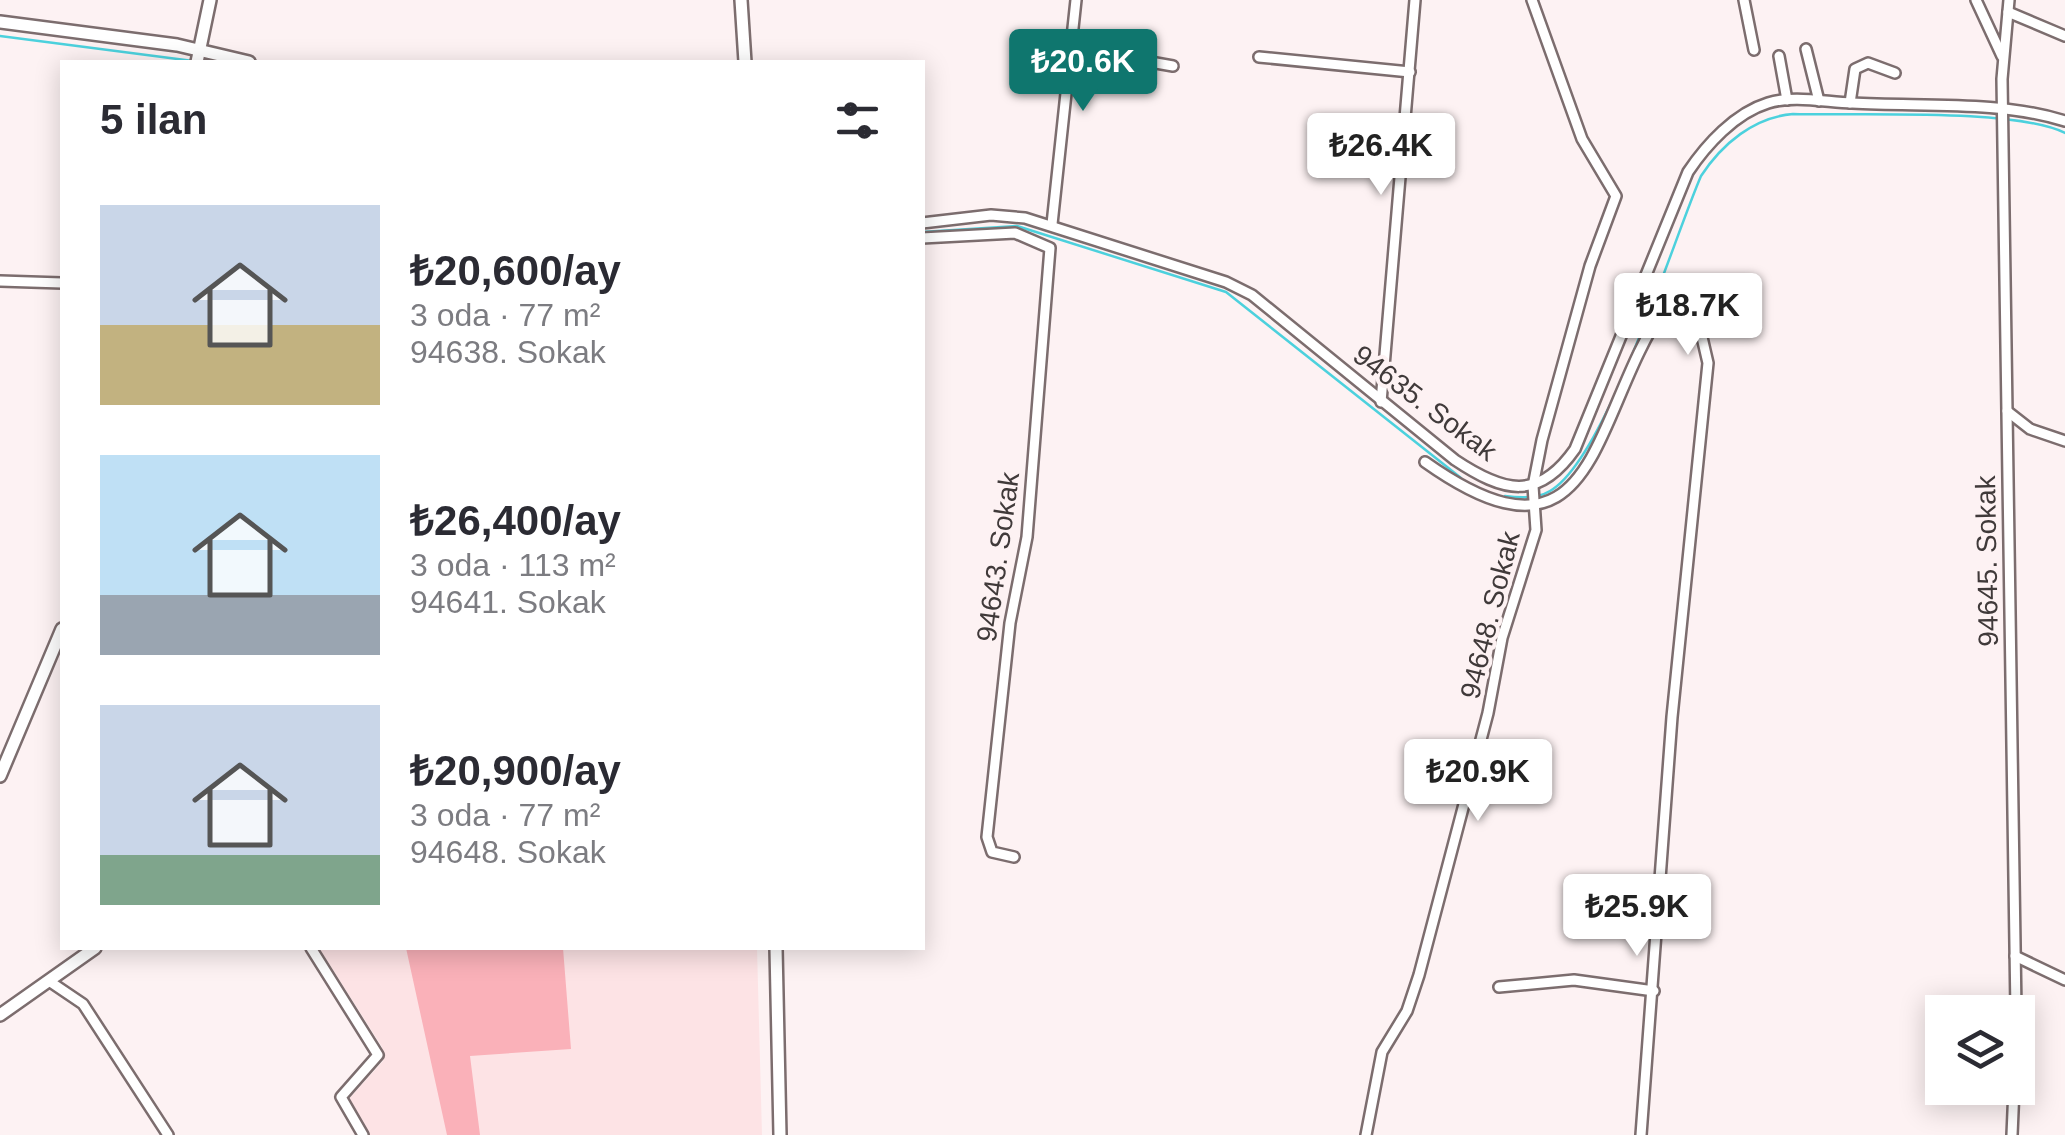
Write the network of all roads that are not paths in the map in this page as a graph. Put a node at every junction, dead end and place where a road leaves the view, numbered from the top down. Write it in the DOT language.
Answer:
graph roads {
  1 [pos="210,0"];
  2 [pos="742,0"];
  3 [pos="1076,0"];
  4 [pos="1415,0"];
  5 [pos="1532,0"];
  6 [pos="1744,0"];
  7 [pos="1976,0"];
  8 [pos="2009,0"];
  9 [pos="2008,12"];
  10 [pos="0,22"];
  11 [pos="2065,36"];
  12 [pos="1071,48"];
  13 [pos="1806,49"];
  14 [pos="1754,50"];
  15 [pos="198,56"];
  16 [pos="1779,56"];
  17 [pos="1259,57"];
  18 [pos="233,60"];
  19 [pos="744,60"];
  20 [pos="2004,60"];
  21 [pos="1174,66"];
  22 [pos="1410,72"];
  23 [pos="1895,73"];
  24 [pos="1786,100"];
  25 [pos="1819,101"];
  26 [pos="1850,104"];
  27 [pos="2004,117"];
  28 [pos="2065,121"];
  29 [pos="925,223"];
  30 [pos="1052,224"];
  31 [pos="925,238"];
  32 [pos="0,281"];
  33 [pos="60,283"];
  34 [pos="1381,402"];
  35 [pos="2008,411"];
  36 [pos="2065,441"];
  37 [pos="1424,462"];
  38 [pos="1533,486"];
  39 [pos="1537,507"];
  40 [pos="60,633"];
  41 [pos="0,776"];
  42 [pos="1014,857"];
  43 [pos="92,950"];
  44 [pos="312,950"];
  45 [pos="776,950"];
  46 [pos="2016,956"];
  47 [pos="2065,980"];
  48 [pos="50,981"];
  49 [pos="1499,987"];
  50 [pos="1654,991"];
  51 [pos="2016,995"];
  52 [pos="0,1015"];
  53 [pos="2013,1105"];
  54 [pos="168,1135"];
  55 [pos="363,1135"];
  56 [pos="780,1135"];
  57 [pos="1366,1135"];
  58 [pos="1641,1135"];
  59 [pos="2012,1135"];
  1 -- 15 [label="street"];
  2 -- 19 [label="street"];
  3 -- 12 [label="street"];
  4 -- 22 [label="street"];
  5 -- 38 [label="street"];
  6 -- 14 [label="street"];
  7 -- 20 [label="street"];
  8 -- 9 [label="street, 94645. Sokak"];
  9 -- 11 [label="street"];
  9 -- 20 [label="street, 94645. Sokak"];
  10 -- 15 [label="street"];
  12 -- 21 [label="street"];
  12 -- 30 [label="street"];
  13 -- 25 [label="street"];
  15 -- 18 [label="street"];
  16 -- 24 [label="street"];
  17 -- 22 [label="street"];
  20 -- 27 [label="street, 94645. Sokak"];
  22 -- 34 [label="street"];
  23 -- 26 [label="street"];
  24 -- 25 [label="street"];
  24 -- 38 [label="street"];
  25 -- 26 [label="street"];
  26 -- 27 [label="street"];
  27 -- 28 [label="street"];
  27 -- 35 [label="street, 94645. Sokak"];
  29 -- 30 [label="street, 94635. Sokak"];
  30 -- 34 [label="street, 94635. Sokak"];
  31 -- 42 [label="street, 94643. Sokak"];
  32 -- 33 [label="street"];
  34 -- 38 [label="street, 94635. Sokak"];
  35 -- 36 [label="street"];
  35 -- 46 [label="street, 94645. Sokak"];
  37 -- 39 [label="street"];
  38 -- 39 [label="street"];
  39 -- 50 [label="street"];
  39 -- 57 [label="street, 94648. Sokak"];
  40 -- 41 [label="street"];
  43 -- 48 [label="street"];
  44 -- 55 [label="street"];
  45 -- 56 [label="street"];
  46 -- 47 [label="street"];
  46 -- 51 [label="street, 94645. Sokak"];
  48 -- 52 [label="street"];
  48 -- 54 [label="street"];
  49 -- 50 [label="street"];
  50 -- 58 [label="street"];
  53 -- 59 [label="street"];
}
